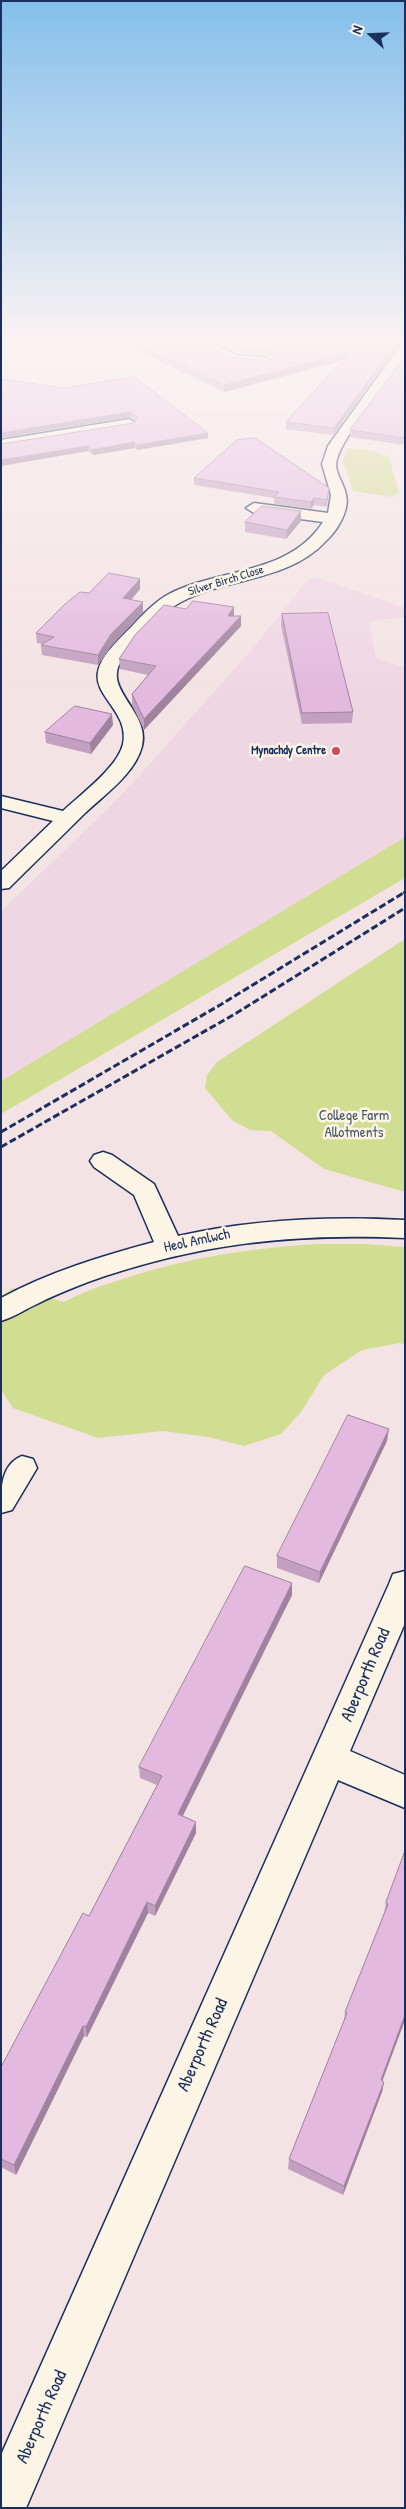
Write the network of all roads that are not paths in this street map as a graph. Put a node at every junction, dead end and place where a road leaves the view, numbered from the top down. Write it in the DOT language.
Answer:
graph roads {
  1 [pos="331,458"];
  2 [pos="254,508"];
  3 [pos="334,519"];
  4 [pos="1,802"];
  5 [pos="69,819"];
  6 [pos="1,883"];
  7 [pos="103,1161"];
  8 [pos="405,1229"];
  9 [pos="169,1246"];
  10 [pos="1,1311"];
  11 [pos="22,1468"];
  12 [pos="1,1501"];
  13 [pos="405,1584"];
  14 [pos="329,1759"];
  15 [pos="405,1792"];
  16 [pos="2,2508"];
  1 -- 3 [label="street, Silver Birch Close"];
  2 -- 3 [label="street"];
  3 -- 5 [label="street, Silver Birch Close"];
  4 -- 5 [label="street"];
  5 -- 6 [label="street, Silver Birch Close"];
  7 -- 9 [label="street"];
  8 -- 9 [label="street, Heol Amlwch"];
  9 -- 10 [label="street, Heol Amlwch"];
  11 -- 12 [label="street"];
  13 -- 14 [label="street, Aberporth Road"];
  14 -- 15 [label="street"];
  14 -- 16 [label="street, Aberporth Road"];
}
